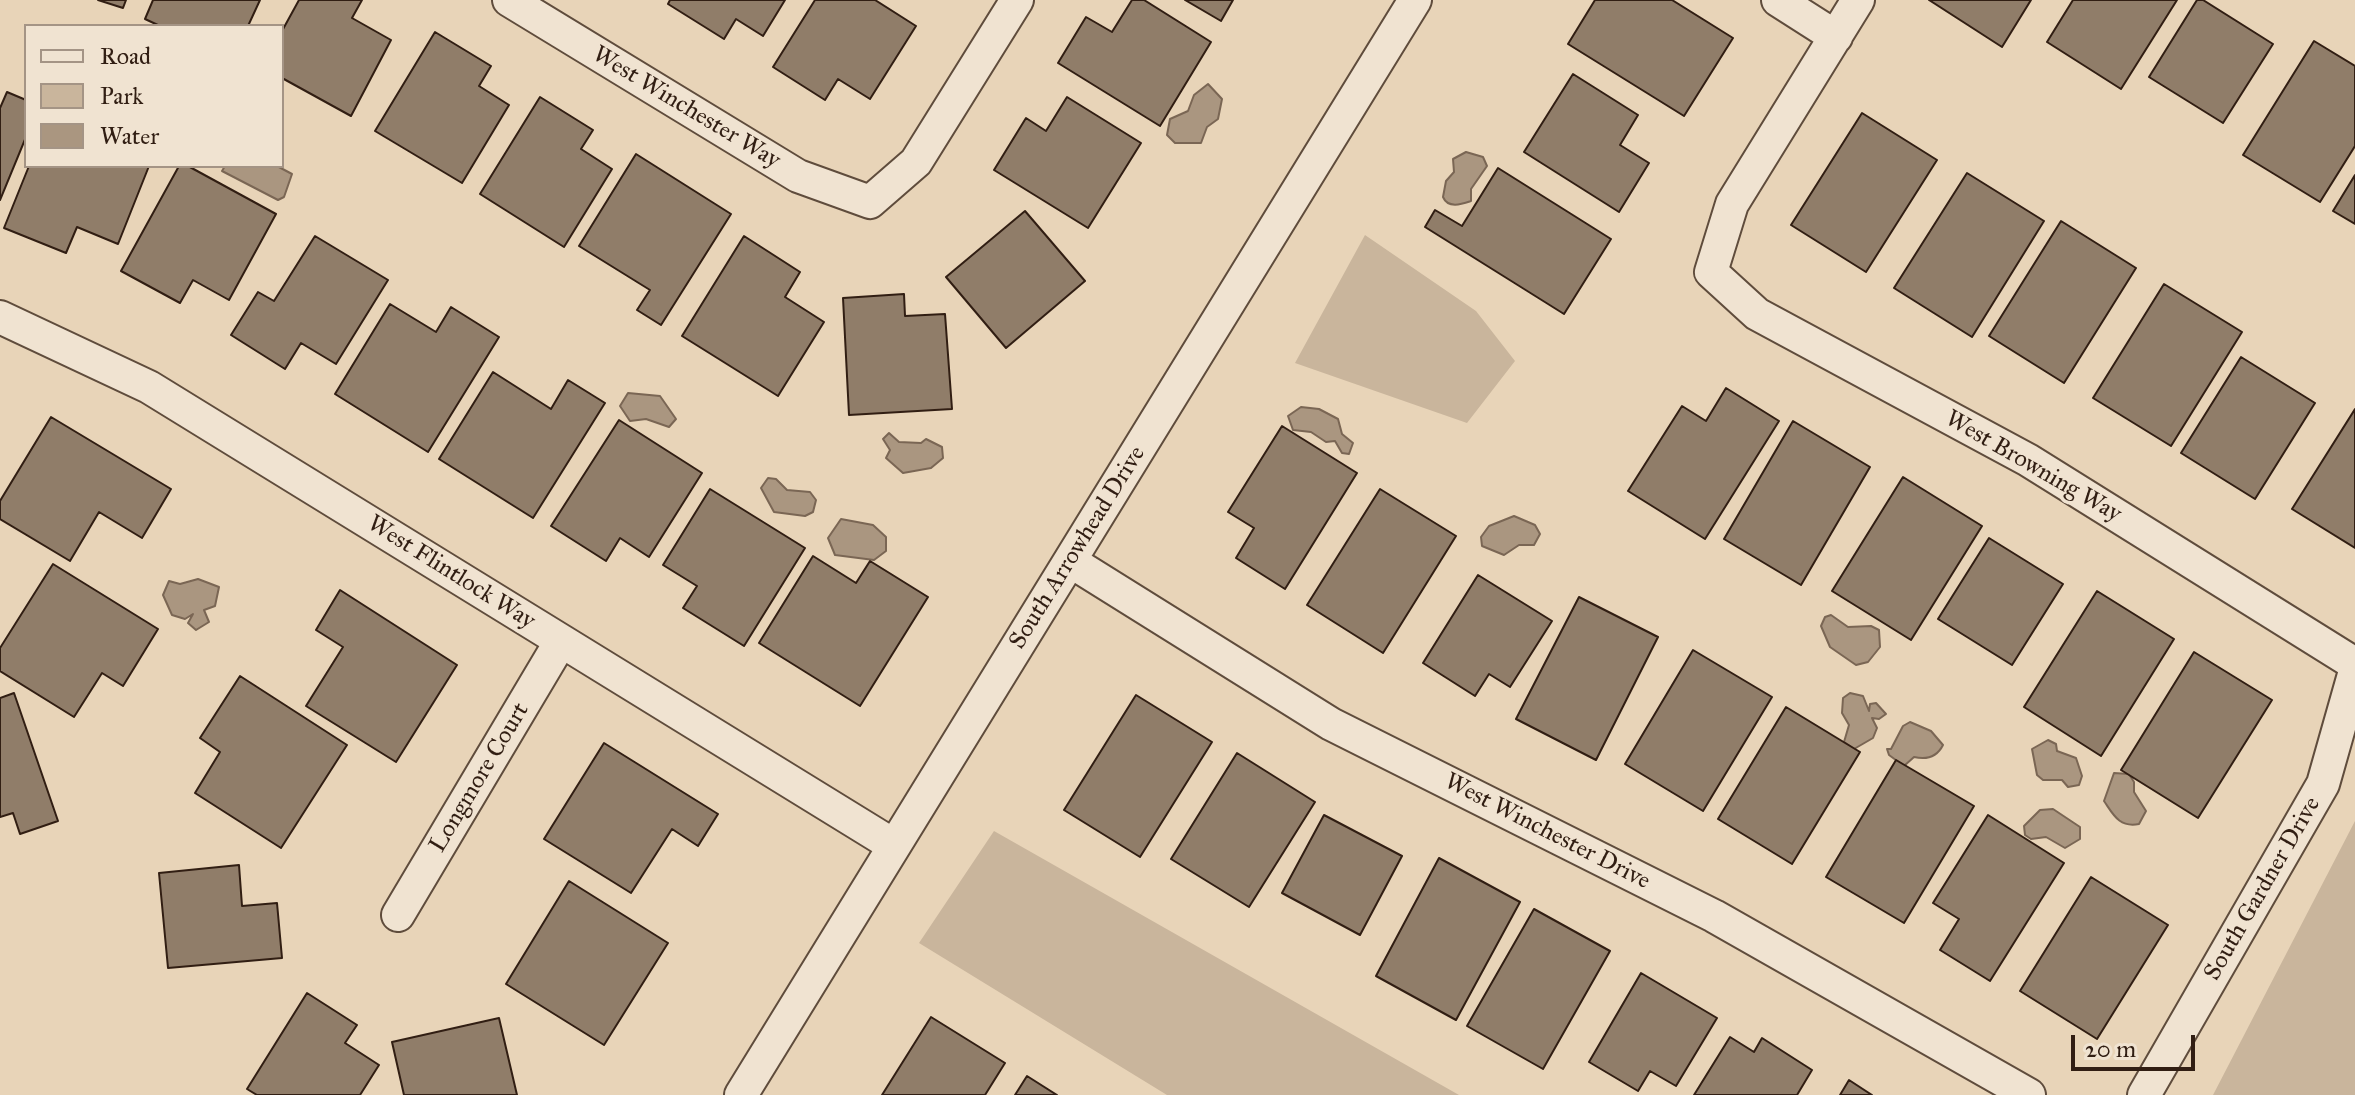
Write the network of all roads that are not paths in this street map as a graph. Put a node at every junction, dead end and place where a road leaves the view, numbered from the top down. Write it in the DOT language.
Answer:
graph roads {
  1 [pos="509,0"];
  2 [pos="1017,0"];
  3 [pos="1415,0"];
  4 [pos="1778,0"];
  5 [pos="1858,0"];
  6 [pos="1836,37"];
  7 [pos="0,317"];
  8 [pos="1070,561"];
  9 [pos="561,641"];
  10 [pos="2355,664"];
  11 [pos="2355,671"];
  12 [pos="893,845"];
  13 [pos="398,915"];
  14 [pos="741,1095"];
  15 [pos="2029,1095"];
  16 [pos="2144,1095"];
  1 -- 2 [label="street, West Winchester Way"];
  3 -- 8 [label="street, South Arrowhead Drive"];
  4 -- 6 [label="street"];
  5 -- 6 [label="street"];
  6 -- 10 [label="street, West Browning Way"];
  7 -- 9 [label="street, West Flintlock Way"];
  8 -- 12 [label="street, South Arrowhead Drive"];
  8 -- 15 [label="street, West Winchester Drive"];
  9 -- 12 [label="street, West Flintlock Way"];
  9 -- 13 [label="street, Longmore Court"];
  11 -- 16 [label="street, South Gardner Drive"];
  12 -- 14 [label="street, South Arrowhead Drive"];
}
